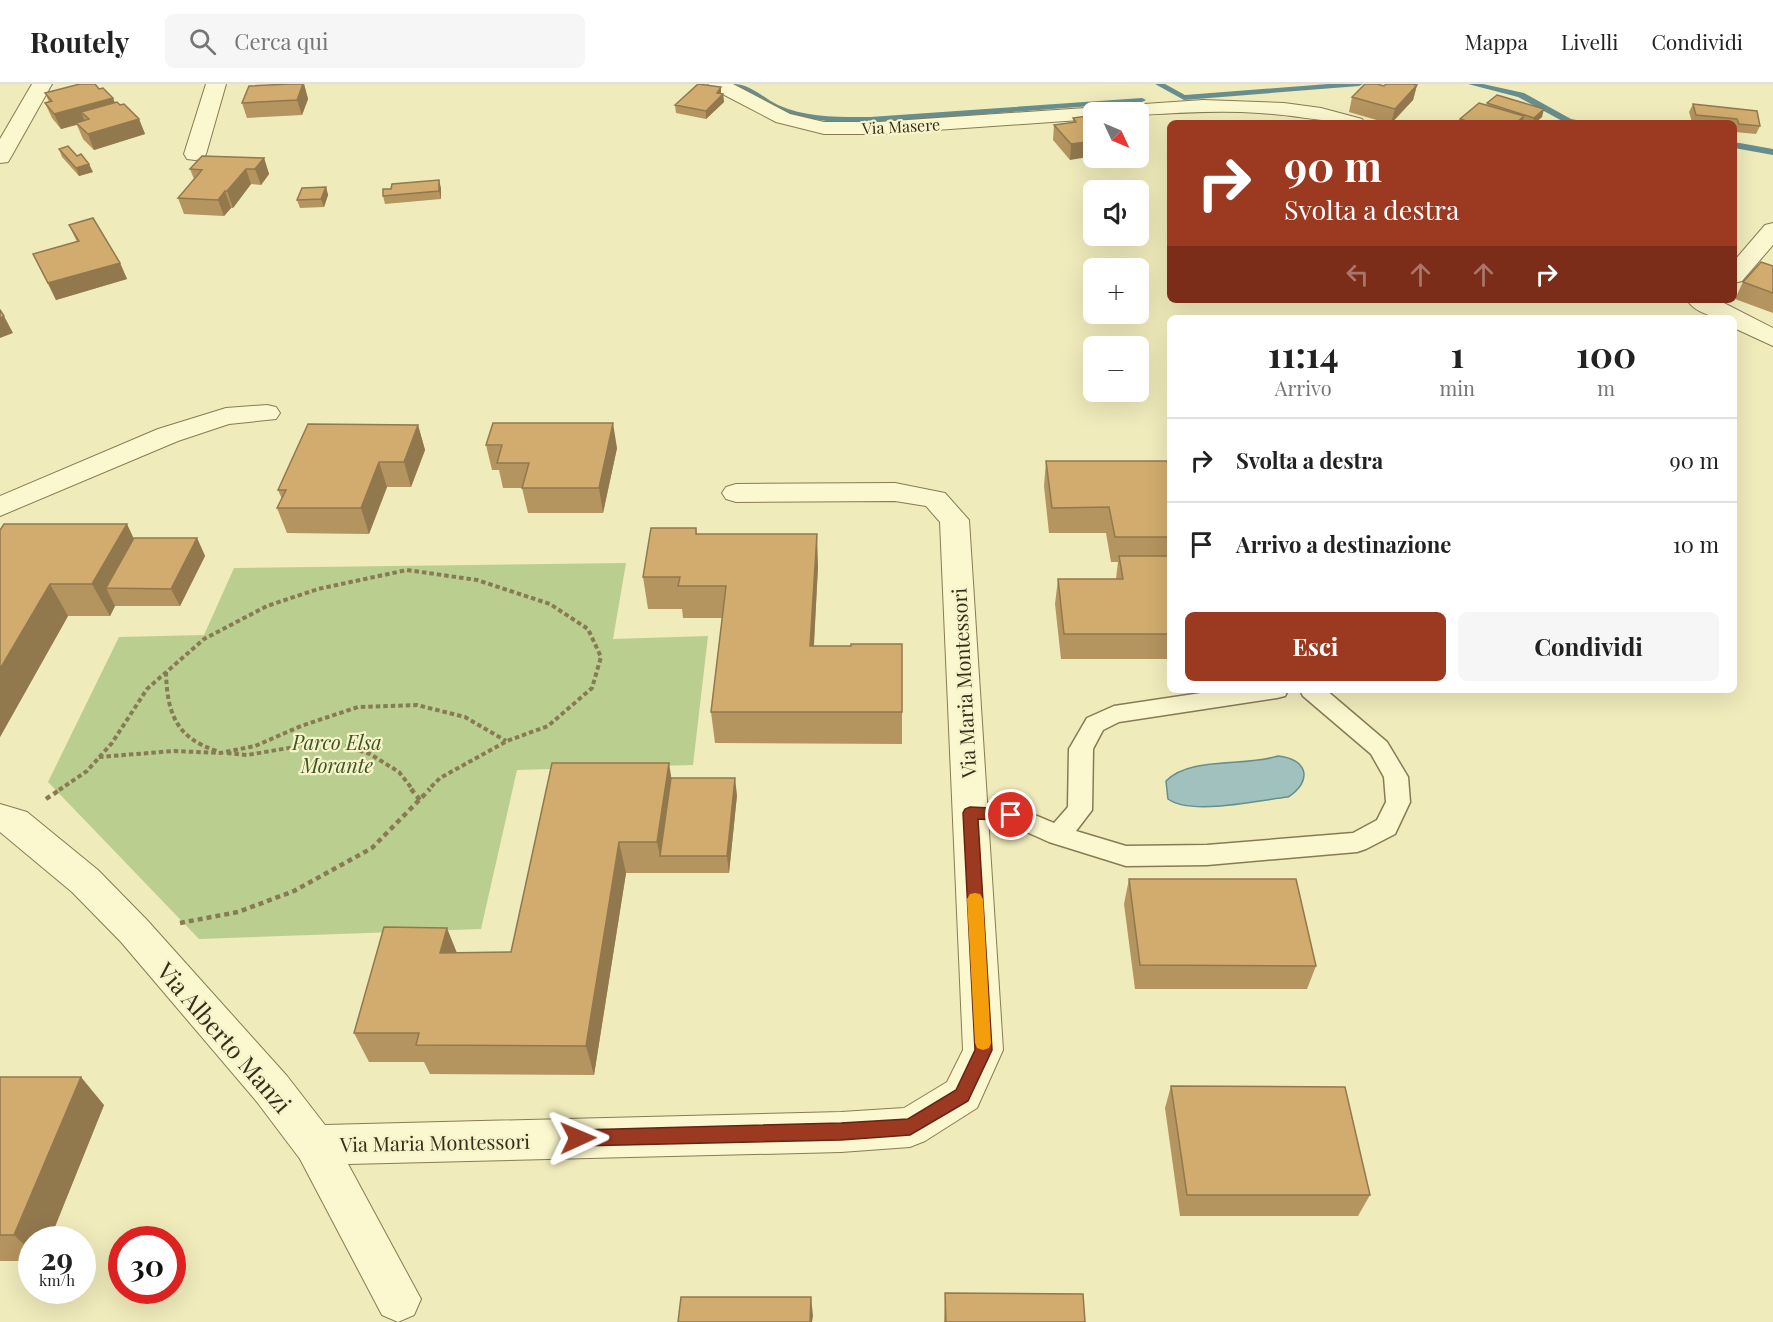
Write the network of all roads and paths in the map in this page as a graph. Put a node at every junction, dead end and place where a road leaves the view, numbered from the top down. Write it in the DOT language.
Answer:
graph roads {
  1 [pos="42,84"];
  2 [pos="216,84"];
  3 [pos="718,84"];
  4 [pos="1149,109"];
  5 [pos="1083,114"];
  6 [pos="1343,120"];
  7 [pos="195,154"];
  8 [pos="0,156"];
  9 [pos="1773,230"];
  10 [pos="1737,272"];
  11 [pos="1706,303"];
  12 [pos="1729,315"];
  13 [pos="1737,319"];
  14 [pos="1773,338"];
  15 [pos="267,413"];
  16 [pos="736,493"];
  17 [pos="0,507"];
  18 [pos="166,671"];
  19 [pos="1257,693"];
  20 [pos="1315,693"];
  21 [pos="507,741"];
  22 [pos="220,753"];
  23 [pos="99,757"];
  24 [pos="420,800"];
  25 [pos="970,813"];
  26 [pos="7,820"];
  27 [pos="1058,835"];
  28 [pos="134,931"];
  29 [pos="315,1145"];
  30 [pos="398,1299"];
  1 -- 8 [label="street"];
  2 -- 7 [label="street"];
  3 -- 5 [label="street, Via Masere"];
  4 -- 6 [label="street, Via Masere"];
  9 -- 10 [label="street"];
  11 -- 12 [label="street"];
  13 -- 14 [label="street"];
  15 -- 17 [label="street"];
  16 -- 25 [label="street, Via Maria Montessori"];
  18 -- 21 [label="path"];
  18 -- 22 [label="path"];
  18 -- 23 [label="path"];
  19 -- 27 [label="lane"];
  20 -- 27 [label="lane"];
  21 -- 22 [label="path"];
  21 -- 24 [label="path"];
  22 -- 23 [label="path"];
  22 -- 24 [label="path"];
  23 -- 26 [label="path"];
  24 -- 28 [label="path"];
  25 -- 27 [label="lane"];
  25 -- 29 [label="street, Via Maria Montessori"];
  26 -- 28 [label="street, Via Alberto Manzi"];
  28 -- 29 [label="street, Via Alberto Manzi"];
  29 -- 30 [label="street, Via Alberto Manzi"];
}
